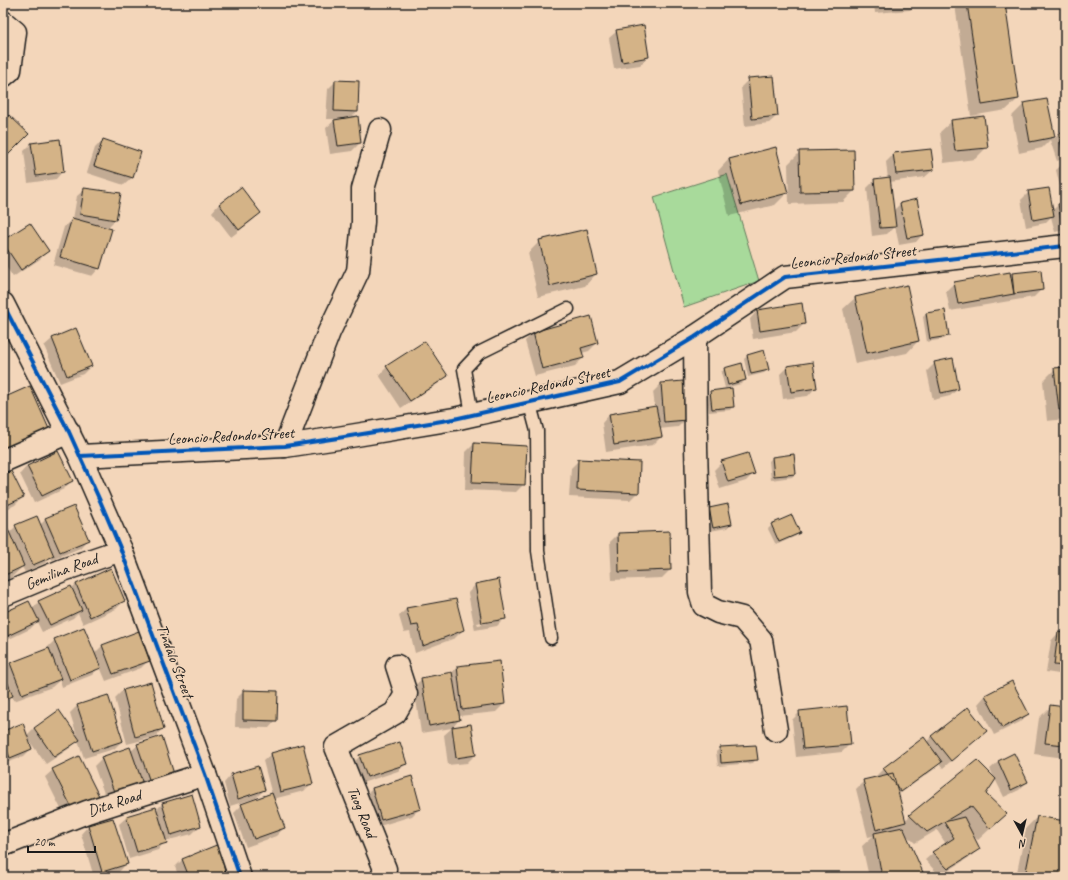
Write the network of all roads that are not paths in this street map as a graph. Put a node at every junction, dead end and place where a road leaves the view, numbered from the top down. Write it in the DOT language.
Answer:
graph roads {
  1 [pos="3,22"];
  2 [pos="3,76"];
  3 [pos="380,130"];
  4 [pos="1065,246"];
  5 [pos="3,304"];
  6 [pos="568,309"];
  7 [pos="695,336"];
  8 [pos="529,401"];
  9 [pos="472,414"];
  10 [pos="69,432"];
  11 [pos="285,446"];
  12 [pos="80,456"];
  13 [pos="3,460"];
  14 [pos="121,550"];
  15 [pos="3,595"];
  16 [pos="551,638"];
  17 [pos="397,666"];
  18 [pos="776,730"];
  19 [pos="205,774"];
  20 [pos="3,845"];
  21 [pos="240,877"];
  22 [pos="382,877"];
  1 -- 2 [label="street"];
  3 -- 11 [label="street"];
  4 -- 7 [label="street, Leoncio Redondo Street"];
  5 -- 10 [label="street, Tindalo Street"];
  6 -- 9 [label="lane"];
  7 -- 8 [label="street, Leoncio Redondo Street"];
  7 -- 18 [label="street"];
  8 -- 9 [label="street, Leoncio Redondo Street"];
  8 -- 16 [label="lane"];
  9 -- 11 [label="street, Leoncio Redondo Street"];
  10 -- 12 [label="street, Tindalo Street"];
  10 -- 13 [label="street"];
  11 -- 12 [label="street, Leoncio Redondo Street"];
  12 -- 14 [label="street, Tindalo Street"];
  14 -- 15 [label="street, Gemilina Road"];
  14 -- 19 [label="street, Tindalo Street"];
  17 -- 22 [label="street, Tuog Road"];
  19 -- 20 [label="street, Dita Road"];
  19 -- 21 [label="street, Tindalo Street"];
}
